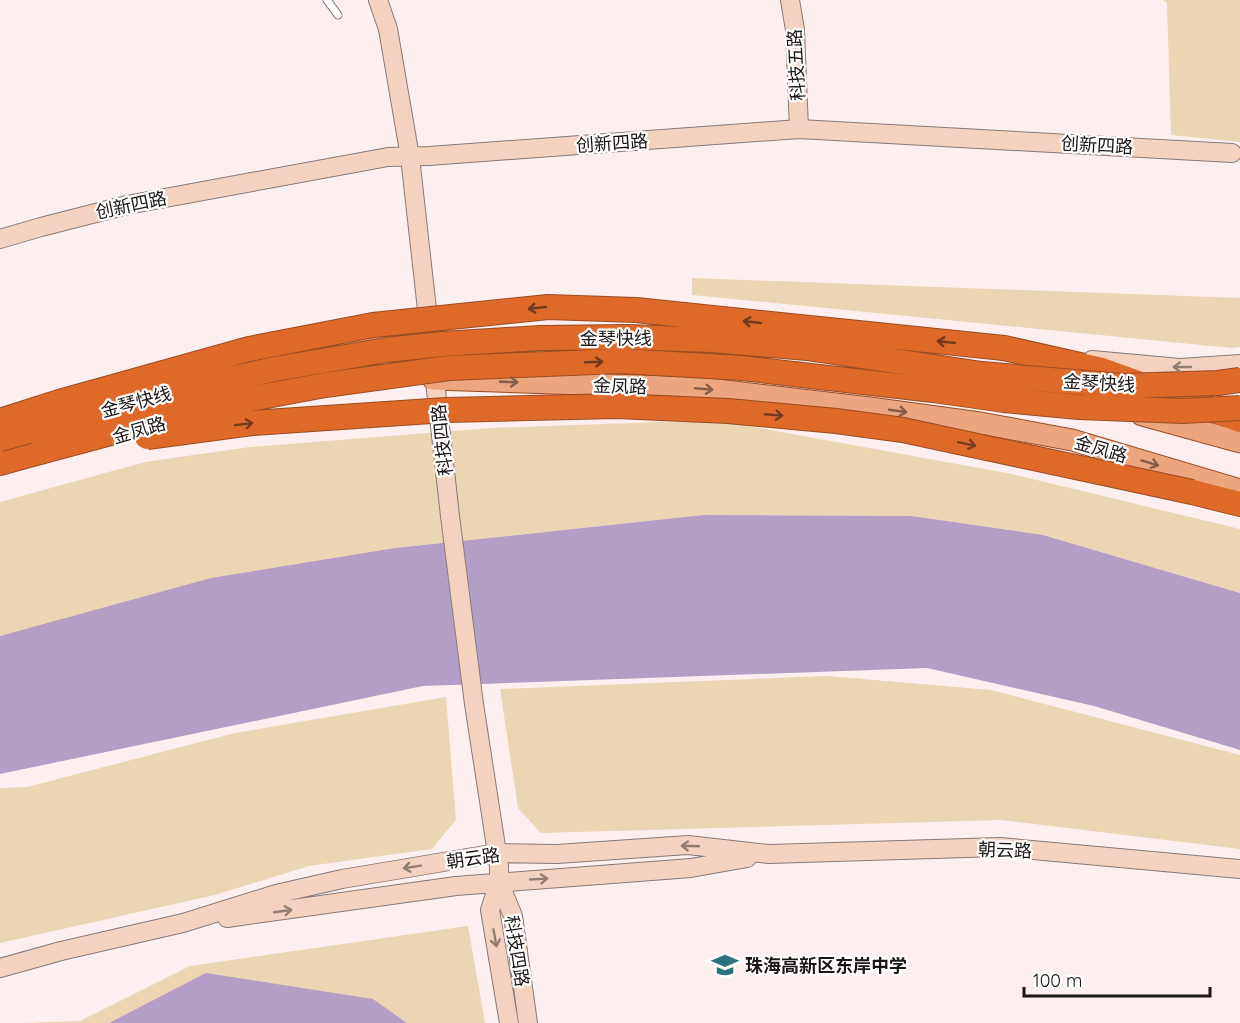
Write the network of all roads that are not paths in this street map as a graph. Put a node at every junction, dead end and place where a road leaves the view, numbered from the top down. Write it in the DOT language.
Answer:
graph roads {
  1 [pos="327,0"];
  2 [pos="378,0"];
  3 [pos="790,0"];
  4 [pos="338,15"];
  5 [pos="799,129"];
  6 [pos="1232,153"];
  7 [pos="410,157"];
  8 [pos="0,239"];
  9 [pos="430,334"];
  10 [pos="1004,348"];
  11 [pos="1240,364"];
  12 [pos="435,379"];
  13 [pos="1240,380"];
  14 [pos="1240,408"];
  15 [pos="1240,420"];
  16 [pos="0,421"];
  17 [pos="0,428"];
  18 [pos="0,439"];
  19 [pos="1240,442"];
  20 [pos="40,452"];
  21 [pos="0,462"];
  22 [pos="0,471"];
  23 [pos="1240,490"];
  24 [pos="1240,504"];
  25 [pos="497,853"];
  26 [pos="769,854"];
  27 [pos="1240,869"];
  28 [pos="499,882"];
  29 [pos="183,923"];
  30 [pos="0,968"];
  31 [pos="509,1023"];
  32 [pos="528,1023"];
  1 -- 4 [label="lane"];
  2 -- 7 [label="street, 科技四路"];
  3 -- 5 [label="street, 科技五路"];
  5 -- 6 [label="street, 创新四路"];
  5 -- 7 [label="street, 创新四路"];
  7 -- 8 [label="street, 创新四路"];
  7 -- 9 [label="street, 科技四路"];
  9 -- 12 [label="street, 科技四路"];
  9 -- 17 [label="main road"];
  9 -- 19 [label="main road"];
  11 -- 10 [label="street, one-way"];
  10 -- 15 [label="highway"];
  10 -- 16 [label="highway, one-way, bridge"];
  12 -- 22 [label="main road, 金凤路"];
  12 -- 23 [label="main road, 金凤路, one-way"];
  12 -- 25 [label="street, 科技四路"];
  13 -- 18 [label="highway, 金琴快线, bridge"];
  20 -- 14 [label="highway, 金琴快线, one-way, bridge"];
  20 -- 21 [label="highway, 金琴快线"];
  20 -- 24 [label="highway, one-way, bridge"];
  26 -- 25 [label="street, 朝云路, one-way"];
  25 -- 28 [label="street, 科技四路"];
  25 -- 29 [label="street, 朝云路, one-way"];
  26 -- 27 [label="street, 朝云路"];
  28 -- 26 [label="street, 朝云路, one-way"];
  29 -- 28 [label="street, 朝云路, one-way"];
  28 -- 31 [label="street, 科技四路, one-way"];
  28 -- 32 [label="street, 科技四路"];
  29 -- 30 [label="street, 朝云路"];
}
